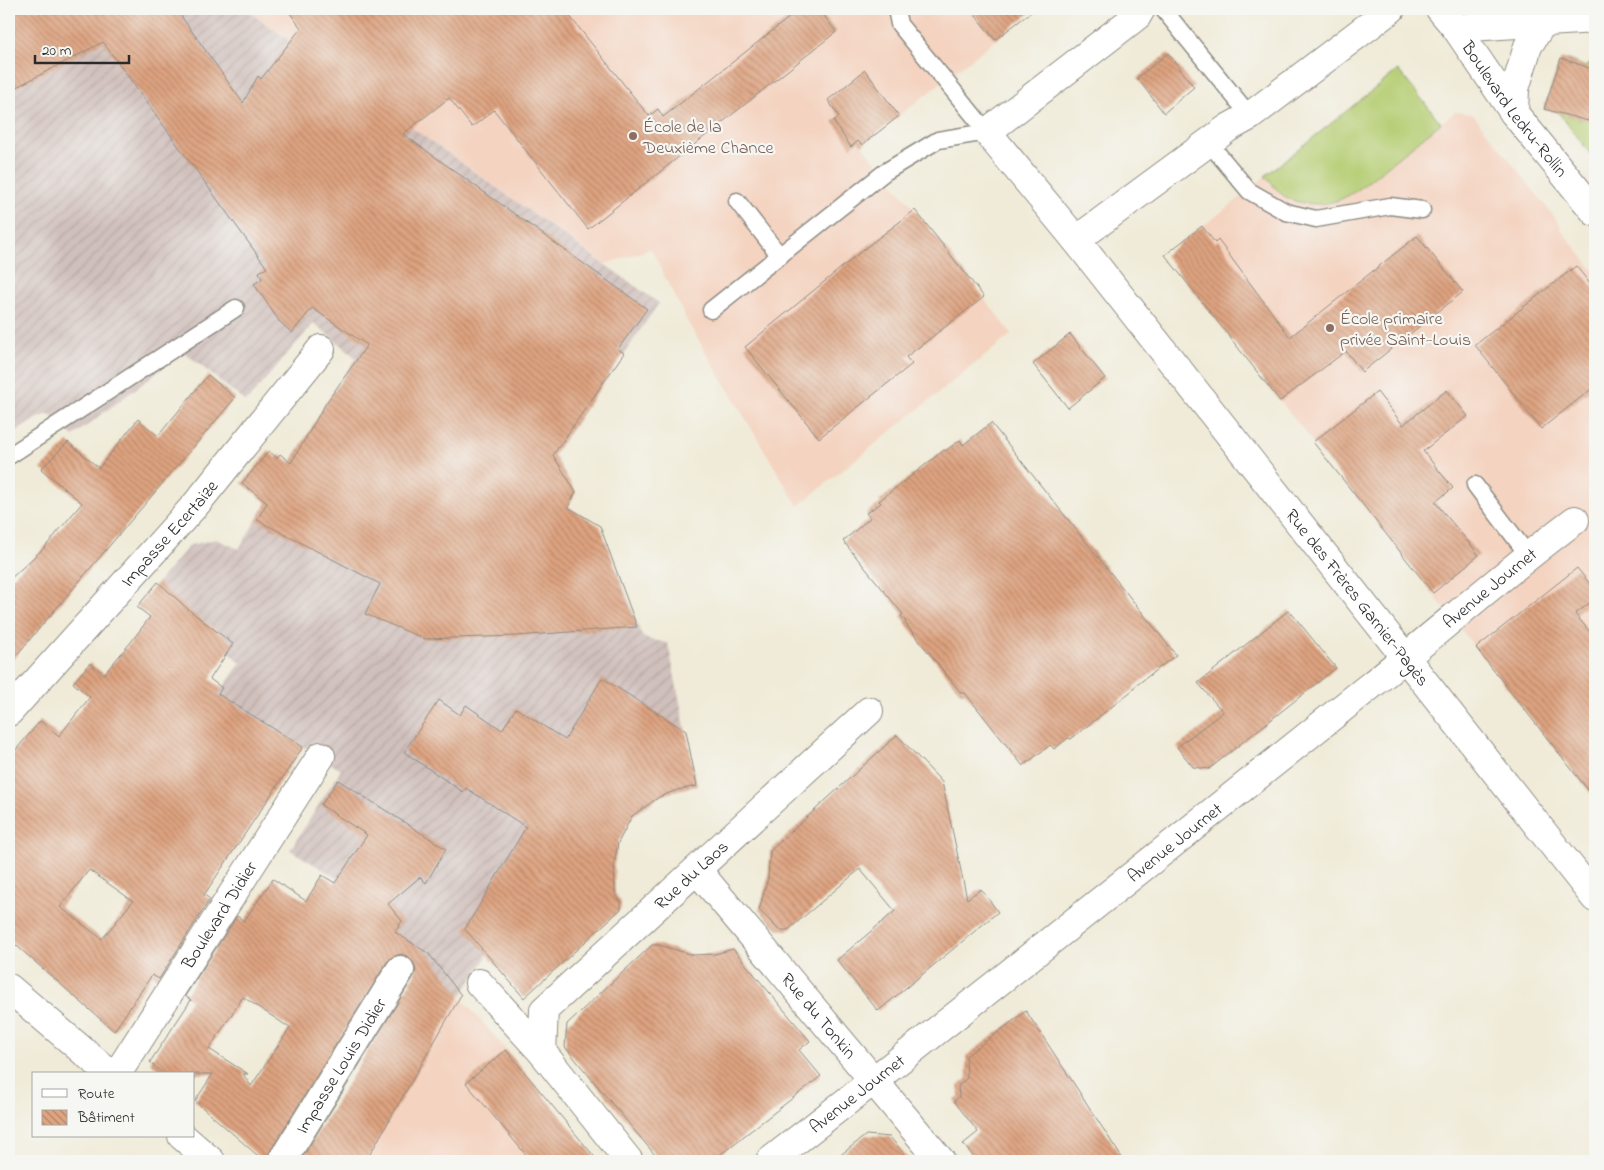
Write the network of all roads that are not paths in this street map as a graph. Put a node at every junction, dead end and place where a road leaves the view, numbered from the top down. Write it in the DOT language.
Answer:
graph roads {
  1 [pos="896,9"];
  2 [pos="1140,9"];
  3 [pos="1163,9"];
  4 [pos="1392,9"];
  5 [pos="1448,18"];
  6 [pos="1595,19"];
  7 [pos="1544,21"];
  8 [pos="1514,113"];
  9 [pos="1250,116"];
  10 [pos="987,132"];
  11 [pos="1209,143"];
  12 [pos="737,201"];
  13 [pos="1422,210"];
  14 [pos="1595,212"];
  15 [pos="1076,240"];
  16 [pos="780,256"];
  17 [pos="236,308"];
  18 [pos="711,310"];
  19 [pos="321,350"];
  20 [pos="9,456"];
  21 [pos="1474,484"];
  22 [pos="1575,520"];
  23 [pos="1528,555"];
  24 [pos="1405,657"];
  25 [pos="869,711"];
  26 [pos="9,712"];
  27 [pos="321,756"];
  28 [pos="697,870"];
  29 [pos="1595,898"];
  30 [pos="400,970"];
  31 [pos="479,983"];
  32 [pos="9,988"];
  33 [pos="542,1052"];
  34 [pos="108,1072"];
  35 [pos="118,1072"];
  36 [pos="874,1081"];
  37 [pos="184,1138"];
  38 [pos="210,1161"];
  39 [pos="282,1161"];
  40 [pos="629,1161"];
  41 [pos="770,1161"];
  42 [pos="941,1161"];
  1 -- 10 [label="lane"];
  2 -- 10 [label="street"];
  3 -- 9 [label="lane"];
  4 -- 9 [label="street"];
  5 -- 7 [label="street"];
  5 -- 8 [label="street, Boulevard Ledru-Rollin"];
  6 -- 7 [label="street"];
  7 -- 8 [label="street"];
  8 -- 14 [label="street, Boulevard Ledru-Rollin"];
  9 -- 11 [label="street"];
  10 -- 15 [label="street, Rue des Frères Garnier-Pagès"];
  10 -- 16 [label="lane"];
  11 -- 13 [label="lane"];
  11 -- 15 [label="street"];
  12 -- 16 [label="lane"];
  15 -- 24 [label="street, Rue des Frères Garnier-Pagès"];
  16 -- 18 [label="lane"];
  17 -- 20 [label="lane"];
  19 -- 26 [label="street, Impasse Ecertaize"];
  21 -- 23 [label="lane"];
  22 -- 23 [label="street, Avenue Journet"];
  23 -- 24 [label="street, Avenue Journet"];
  24 -- 29 [label="street, Rue des Frères Garnier-Pagès"];
  24 -- 36 [label="street, Avenue Journet"];
  25 -- 28 [label="street, Rue du Laos"];
  27 -- 35 [label="street, Boulevard Didier"];
  28 -- 33 [label="street, Rue du Laos"];
  28 -- 36 [label="street, Rue du Tonkin"];
  30 -- 39 [label="street, Impasse Louis Didier"];
  31 -- 33 [label="street"];
  32 -- 34 [label="street"];
  33 -- 40 [label="street"];
  36 -- 41 [label="street, Avenue Journet"];
  36 -- 42 [label="street, Rue du Tonkin"];
  37 -- 38 [label="street"];
}
